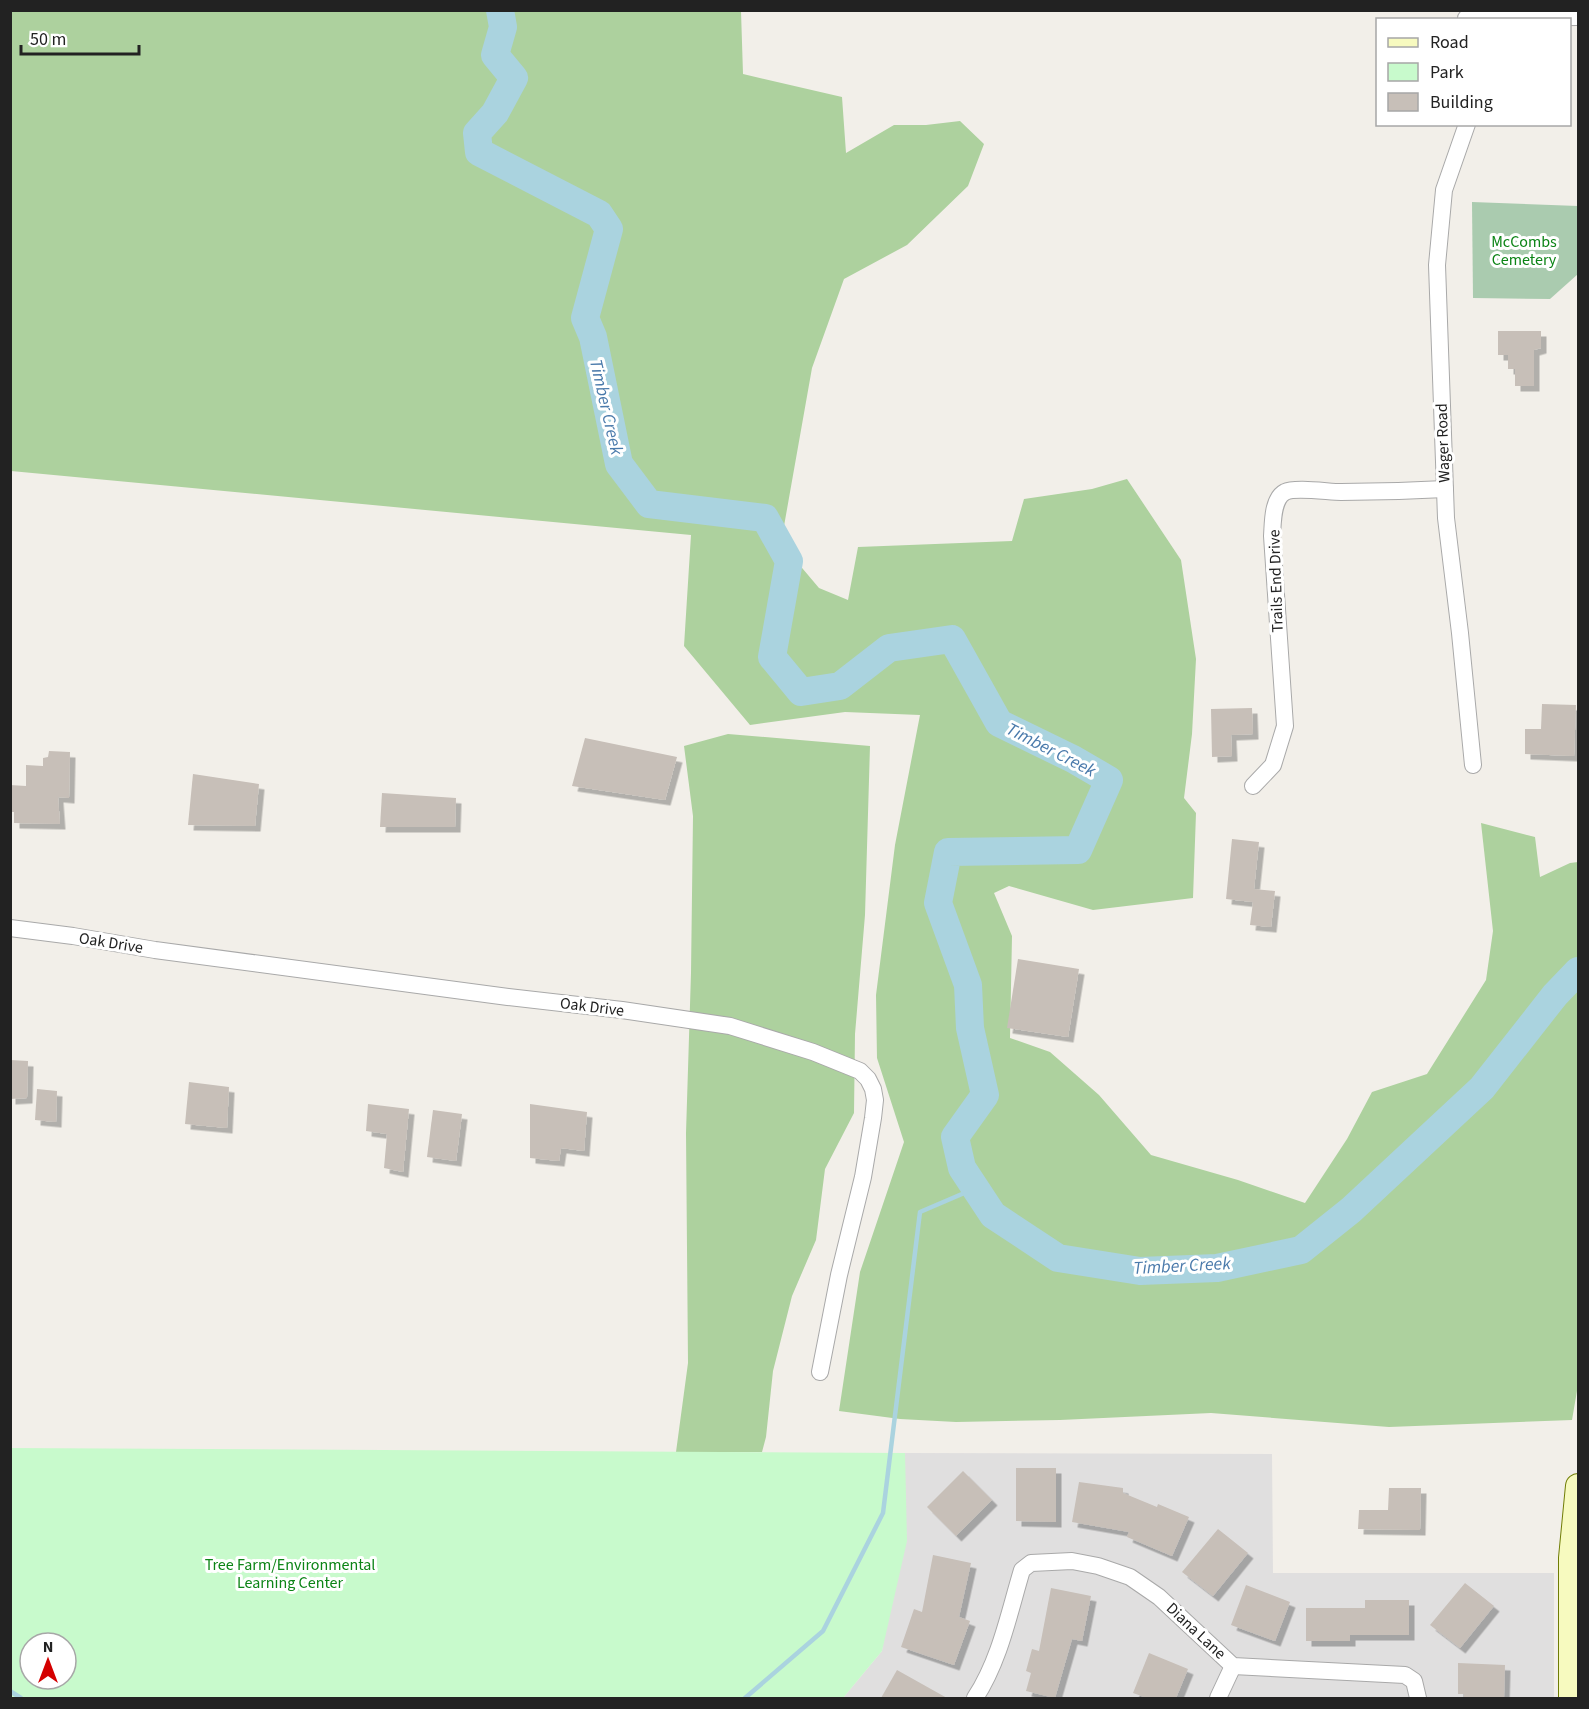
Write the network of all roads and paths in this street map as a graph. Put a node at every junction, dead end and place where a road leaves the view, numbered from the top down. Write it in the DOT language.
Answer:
graph roads {
  1 [pos="1466,16"];
  2 [pos="1578,17"];
  3 [pos="1466,126"];
  4 [pos="1445,489"];
  5 [pos="1473,765"];
  6 [pos="1253,786"];
  7 [pos="10,928"];
  8 [pos="820,1372"];
  9 [pos="1578,1486"];
  10 [pos="1233,1666"];
  11 [pos="975,1698"];
  12 [pos="1218,1698"];
  13 [pos="1418,1698"];
  14 [pos="1571,1698"];
  1 -- 2 [label="street"];
  3 -- 4 [label="street, Wager Road"];
  4 -- 5 [label="street, Wager Road"];
  4 -- 6 [label="street, Trails End Drive"];
  7 -- 8 [label="street, Oak Drive"];
  9 -- 14 [label="main road"];
  10 -- 11 [label="street, Diana Lane"];
  10 -- 12 [label="street"];
  10 -- 13 [label="street, Diana Lane"];
}
